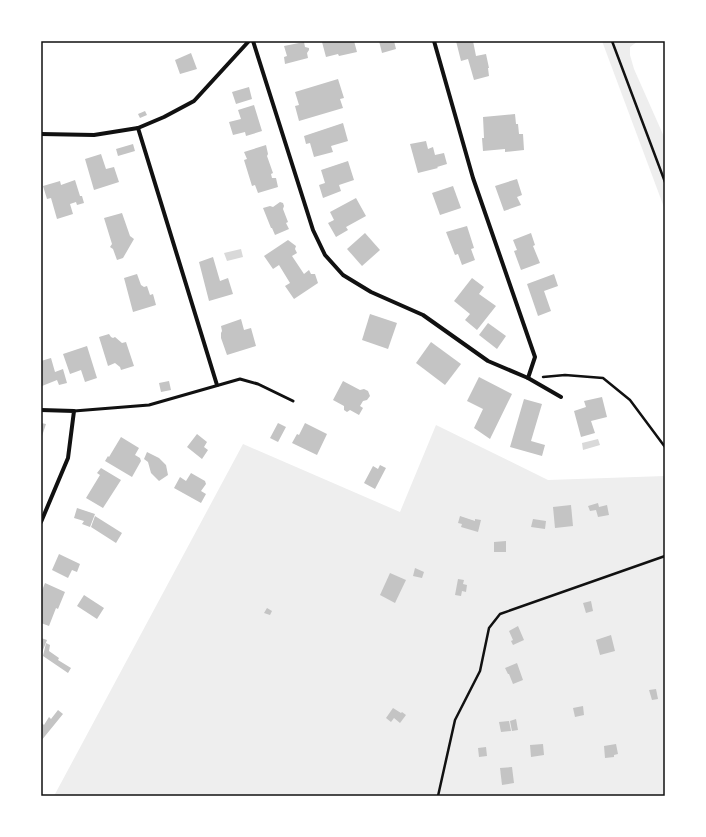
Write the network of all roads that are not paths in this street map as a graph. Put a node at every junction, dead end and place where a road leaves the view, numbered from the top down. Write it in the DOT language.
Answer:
graph roads {
  1 [pos="249,41"];
  2 [pos="253,41"];
  3 [pos="434,41"];
  4 [pos="138,128"];
  5 [pos="41,134"];
  6 [pos="528,378"];
  7 [pos="217,385"];
  8 [pos="561,397"];
  9 [pos="293,402"];
  10 [pos="41,410"];
  11 [pos="74,411"];
  12 [pos="41,522"];
  1 -- 4 [label="street"];
  2 -- 6 [label="street"];
  3 -- 6 [label="street"];
  4 -- 5 [label="street"];
  4 -- 7 [label="street"];
  6 -- 8 [label="street"];
  7 -- 9 [label="lane"];
  7 -- 11 [label="lane"];
  10 -- 11 [label="street"];
  11 -- 12 [label="street"];
}
